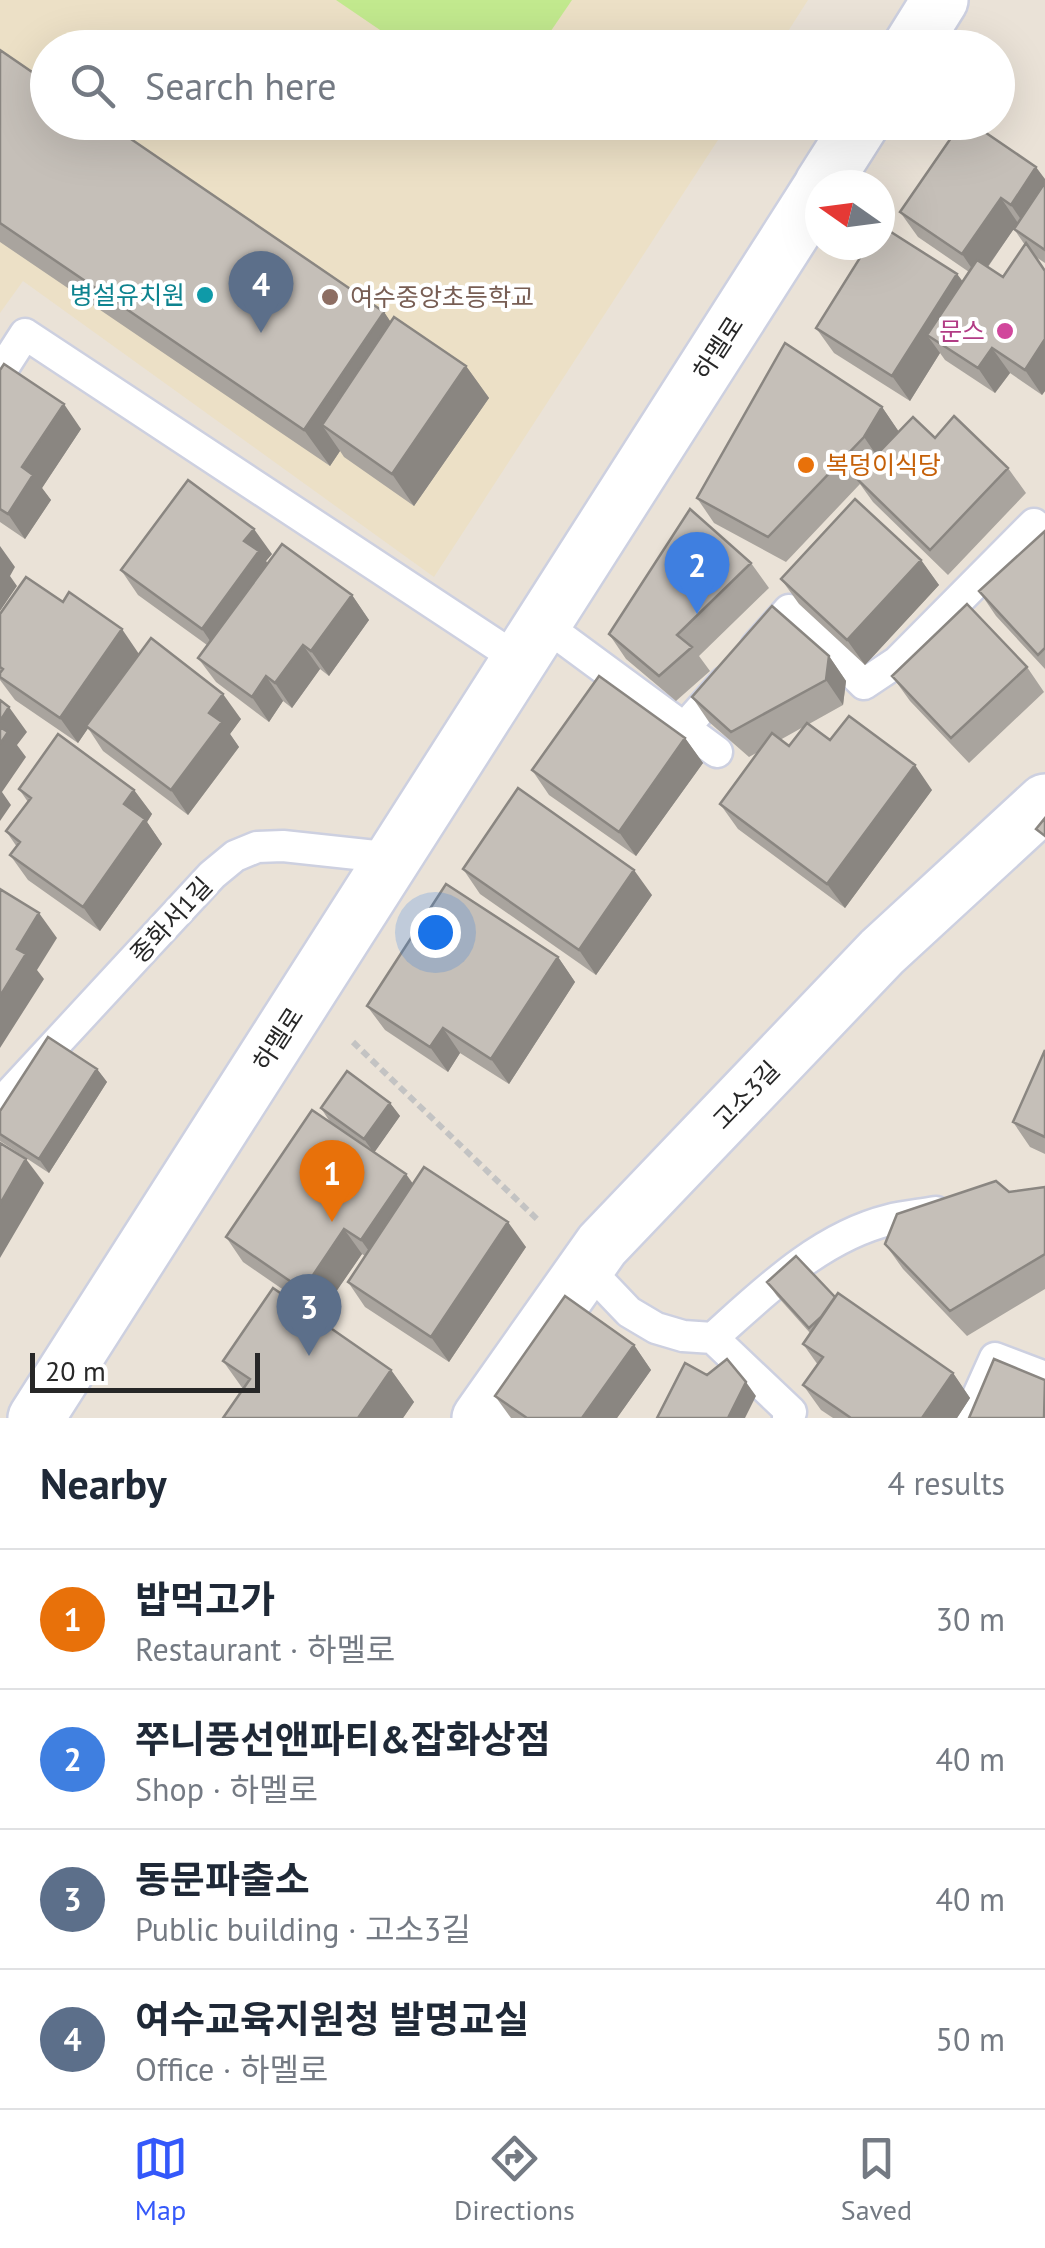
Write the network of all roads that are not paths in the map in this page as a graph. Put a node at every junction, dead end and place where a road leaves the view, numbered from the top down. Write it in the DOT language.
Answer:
graph roads {
  1 [pos="940,0"];
  2 [pos="921,30"];
  3 [pos="851,140"];
  4 [pos="832,170"];
  5 [pos="805,212"];
  6 [pos="0,372"];
  7 [pos="1034,524"];
  8 [pos="531,641"];
  9 [pos="684,728"];
  10 [pos="717,752"];
  11 [pos="1045,802"];
  12 [pos="394,858"];
  13 [pos="0,1104"];
  14 [pos="967,1205"];
  15 [pos="586,1267"];
  16 [pos="713,1338"];
  17 [pos="1045,1377"];
  18 [pos="36,1418"];
  19 [pos="480,1418"];
  20 [pos="788,1418"];
  21 [pos="968,1418"];
  1 -- 2 [label="street"];
  3 -- 4 [label="street, 하멜로"];
  5 -- 8 [label="street, 하멜로"];
  6 -- 8 [label="lane"];
  7 -- 9 [label="lane"];
  8 -- 9 [label="lane"];
  8 -- 12 [label="street, 하멜로"];
  9 -- 10 [label="lane"];
  11 -- 15 [label="street, 고소3길"];
  12 -- 13 [label="lane, 종화서1길"];
  12 -- 18 [label="street, 하멜로"];
  14 -- 16 [label="lane"];
  15 -- 16 [label="lane"];
  15 -- 19 [label="street, 고소3길"];
  16 -- 20 [label="lane"];
  17 -- 21 [label="lane"];
}
